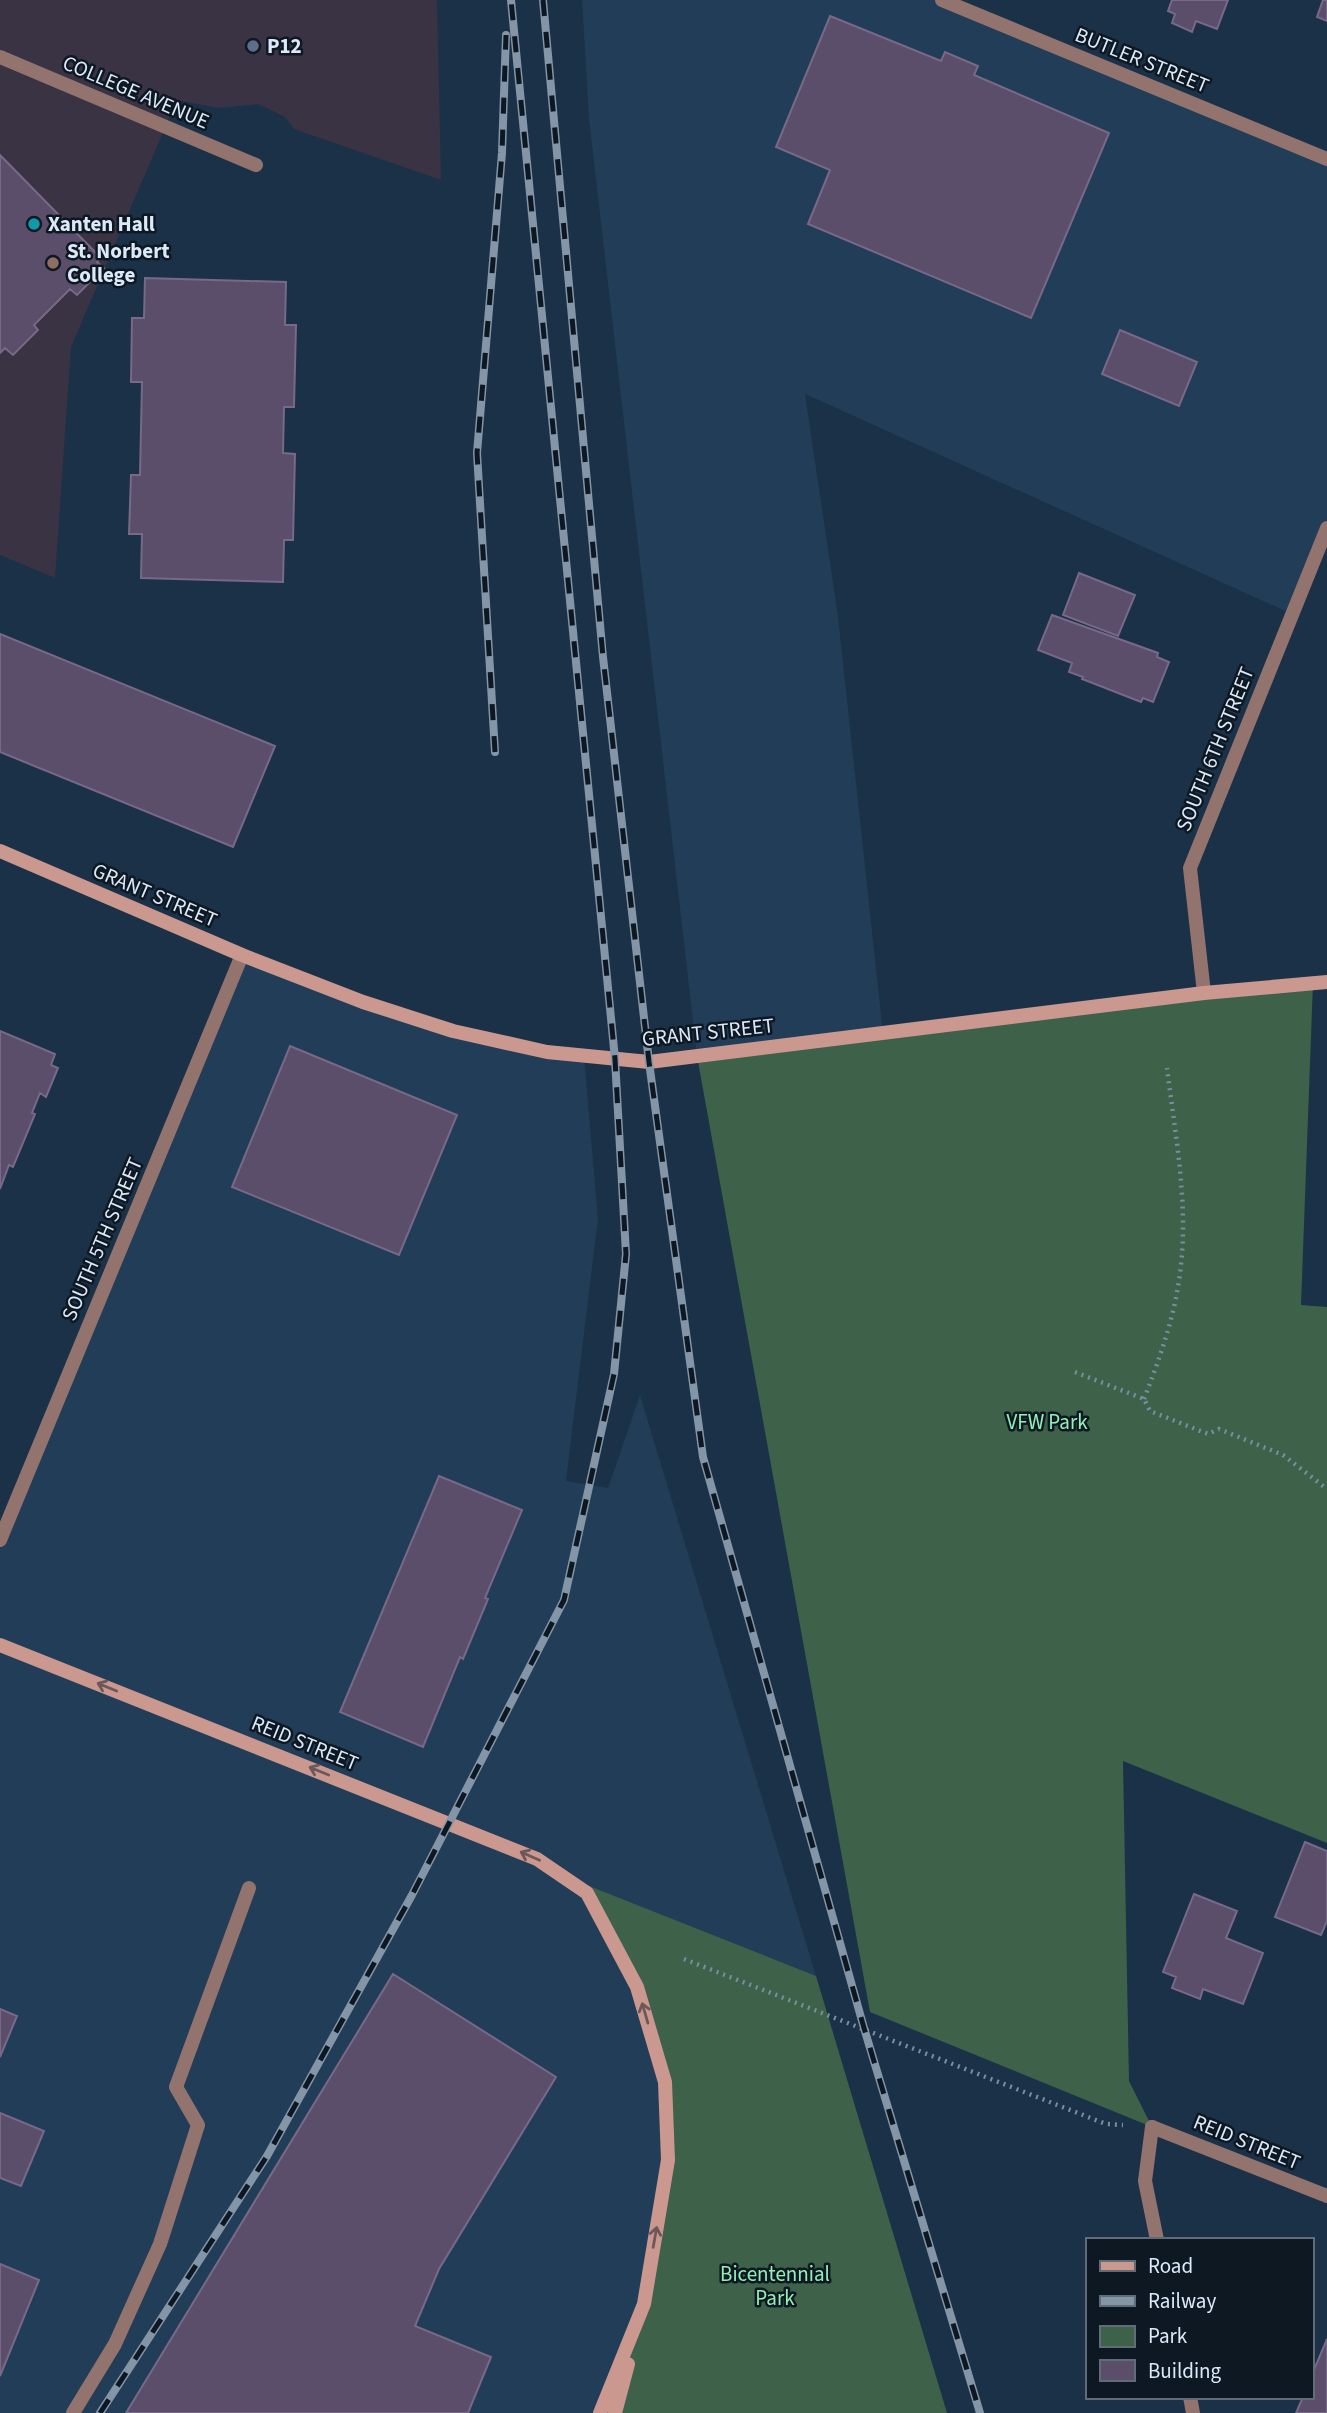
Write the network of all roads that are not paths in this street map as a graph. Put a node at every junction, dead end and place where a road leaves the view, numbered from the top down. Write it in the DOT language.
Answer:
graph roads {
  1 [pos="942,0"];
  2 [pos="0,57"];
  3 [pos="1327,159"];
  4 [pos="256,165"];
  5 [pos="1327,528"];
  6 [pos="0,851"];
  7 [pos="242,955"];
  8 [pos="1327,982"];
  9 [pos="1204,993"];
  10 [pos="0,1539"];
  11 [pos="0,1645"];
  12 [pos="249,1888"];
  13 [pos="1327,2196"];
  14 [pos="1157,2238"];
  15 [pos="643,2304"];
  16 [pos="73,2413"];
  17 [pos="600,2413"];
  18 [pos="615,2413"];
  1 -- 3 [label="street, BUTLER STREET"];
  2 -- 4 [label="street, COLLEGE AVENUE"];
  5 -- 9 [label="street, SOUTH 6TH STREET"];
  6 -- 7 [label="street, GRANT STREET"];
  7 -- 9 [label="street, GRANT STREET"];
  7 -- 10 [label="street, SOUTH 5TH STREET"];
  8 -- 9 [label="street, GRANT STREET"];
  15 -- 11 [label="street, REID STREET, one-way"];
  12 -- 16 [label="street"];
  13 -- 14 [label="street, REID STREET"];
  15 -- 17 [label="street"];
  15 -- 18 [label="street"];
}
